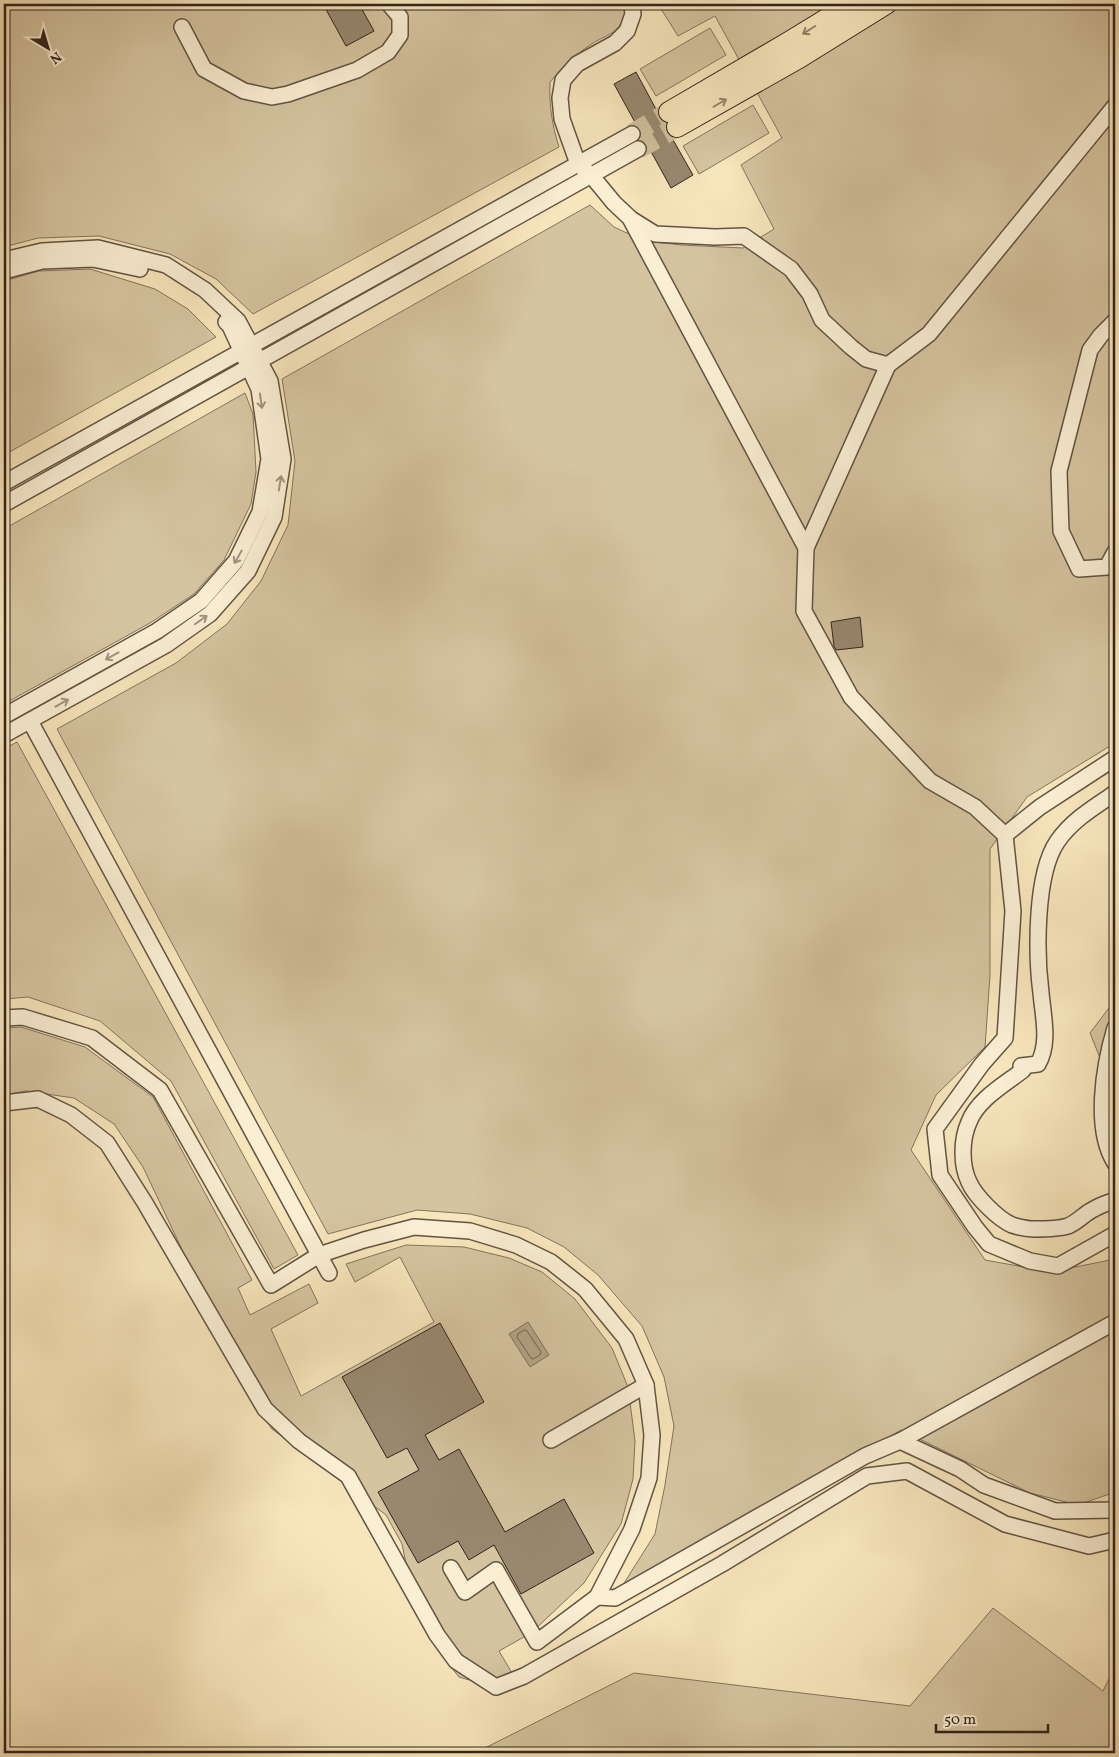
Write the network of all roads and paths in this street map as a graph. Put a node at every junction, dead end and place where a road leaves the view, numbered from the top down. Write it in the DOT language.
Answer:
graph roads {
  1 [pos="389,4"];
  2 [pos="632,4"];
  3 [pos="851,4"];
  4 [pos="886,4"];
  5 [pos="182,27"];
  6 [pos="1115,106"];
  7 [pos="632,134"];
  8 [pos="638,148"];
  9 [pos="578,164"];
  10 [pos="591,174"];
  11 [pos="631,219"];
  12 [pos="4,260"];
  13 [pos="4,271"];
  14 [pos="1115,321"];
  15 [pos="247,349"];
  16 [pos="254,364"];
  17 [pos="888,365"];
  18 [pos="4,483"];
  19 [pos="4,504"];
  20 [pos="806,548"];
  21 [pos="1115,552"];
  22 [pos="4,716"];
  23 [pos="30,721"];
  24 [pos="4,735"];
  25 [pos="1115,758"];
  26 [pos="1115,793"];
  27 [pos="1005,835"];
  28 [pos="4,1018"];
  29 [pos="1115,1028"];
  30 [pos="4,1103"];
  31 [pos="1115,1163"];
  32 [pos="1115,1200"];
  33 [pos="1115,1234"];
  34 [pos="319,1254"];
  35 [pos="329,1273"];
  36 [pos="1115,1322"];
  37 [pos="646,1385"];
  38 [pos="551,1440"];
  39 [pos="900,1441"];
  40 [pos="1115,1510"];
  41 [pos="1115,1540"];
  42 [pos="451,1568"];
  43 [pos="597,1597"];
  1 -- 5 [label="street"];
  2 -- 9 [label="street"];
  3 -- 4 [label="main road, one-way"];
  6 -- 17 [label="street"];
  7 -- 9 [label="street"];
  8 -- 10 [label="street"];
  9 -- 10 [label="street"];
  9 -- 15 [label="street"];
  10 -- 11 [label="street"];
  10 -- 16 [label="street"];
  11 -- 17 [label="street"];
  11 -- 20 [label="street"];
  12 -- 15 [label="street"];
  13 -- 15 [label="street"];
  14 -- 21 [label="street"];
  15 -- 16 [label="street"];
  15 -- 18 [label="street"];
  16 -- 19 [label="street"];
  16 -- 22 [label="street, one-way"];
  23 -- 16 [label="street, one-way"];
  17 -- 20 [label="street"];
  20 -- 27 [label="street"];
  23 -- 24 [label="street"];
  23 -- 34 [label="street"];
  25 -- 27 [label="street"];
  26 -- 32 [label="street"];
  27 -- 33 [label="street"];
  28 -- 34 [label="street"];
  29 -- 31 [label="street"];
  30 -- 41 [label="street"];
  34 -- 35 [label="street"];
  34 -- 37 [label="street"];
  36 -- 39 [label="street"];
  37 -- 38 [label="street"];
  37 -- 43 [label="street"];
  39 -- 40 [label="street"];
  39 -- 43 [label="street"];
  42 -- 43 [label="street"];
}
